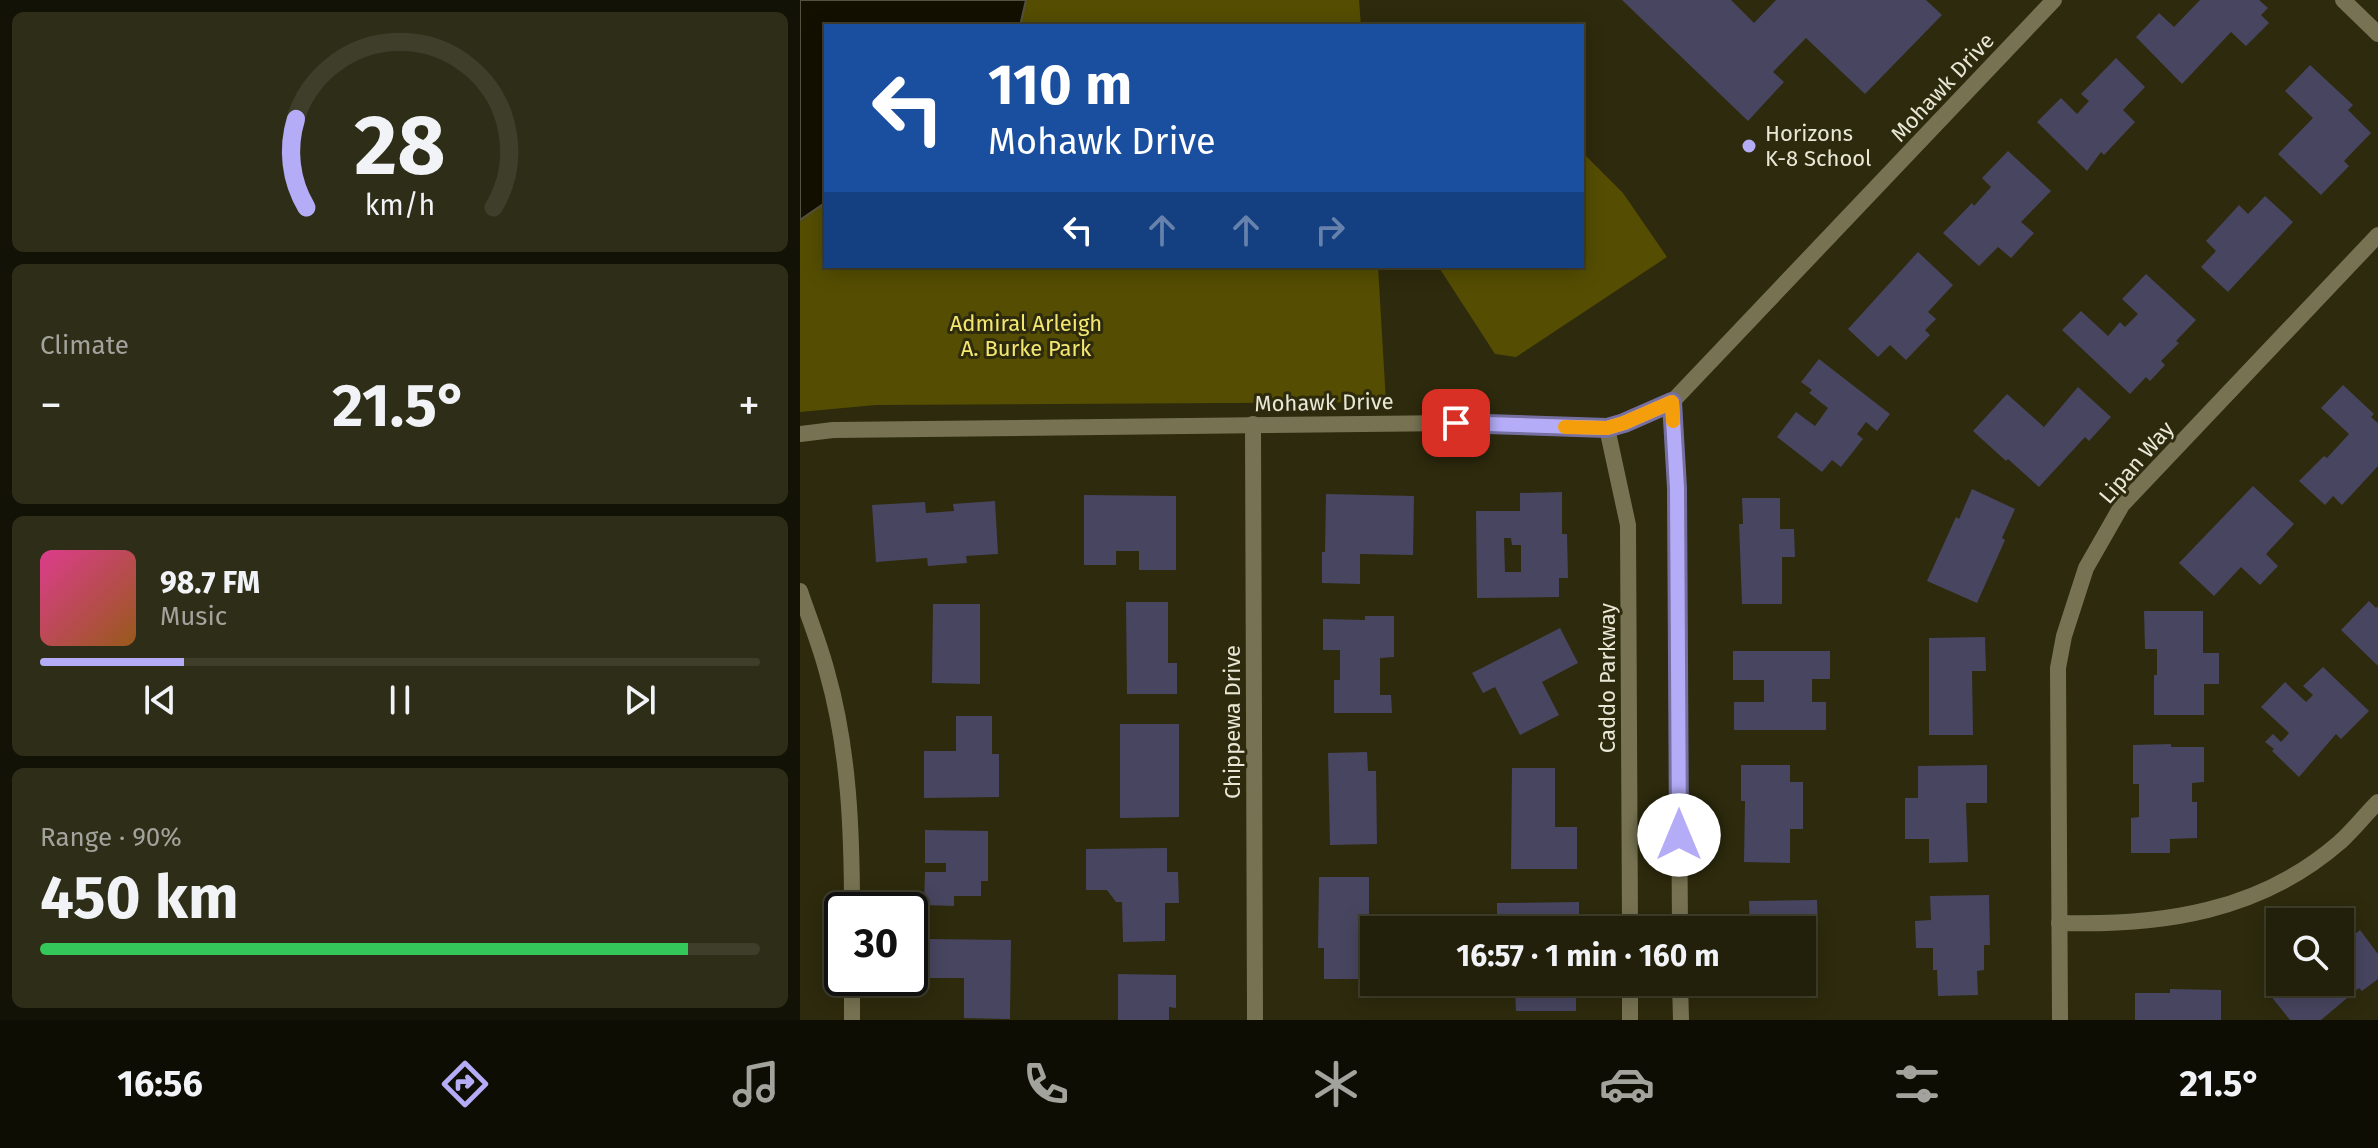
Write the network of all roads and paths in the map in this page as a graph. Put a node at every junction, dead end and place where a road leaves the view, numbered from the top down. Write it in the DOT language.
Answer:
graph roads {
  1 [pos="2054,0"];
  2 [pos="2343,0"];
  3 [pos="2378,34"];
  4 [pos="2378,235"];
  5 [pos="1672,402"];
  6 [pos="1253,424"];
  7 [pos="1607,428"];
  8 [pos="800,434"];
  9 [pos="800,591"];
  10 [pos="2378,802"];
  11 [pos="852,892"];
  12 [pos="1630,916"];
  13 [pos="1680,916"];
  14 [pos="2059,923"];
  15 [pos="852,996"];
  16 [pos="1630,996"];
  17 [pos="1680,996"];
  18 [pos="852,1020"];
  19 [pos="1255,1020"];
  20 [pos="1630,1020"];
  21 [pos="1681,1020"];
  22 [pos="2060,1020"];
  1 -- 5 [label="street, Mohawk Drive"];
  2 -- 3 [label="street"];
  4 -- 14 [label="street, Lipan Way"];
  5 -- 7 [label="street, Mohawk Drive"];
  5 -- 13 [label="street"];
  6 -- 7 [label="street, Mohawk Drive"];
  6 -- 8 [label="street, Mohawk Drive"];
  6 -- 19 [label="street, Chippewa Drive"];
  7 -- 12 [label="street, Caddo Parkway"];
  9 -- 11 [label="street"];
  10 -- 14 [label="street"];
  14 -- 22 [label="street, Lipan Way"];
  15 -- 18 [label="street"];
  16 -- 20 [label="street"];
  17 -- 21 [label="street"];
}
